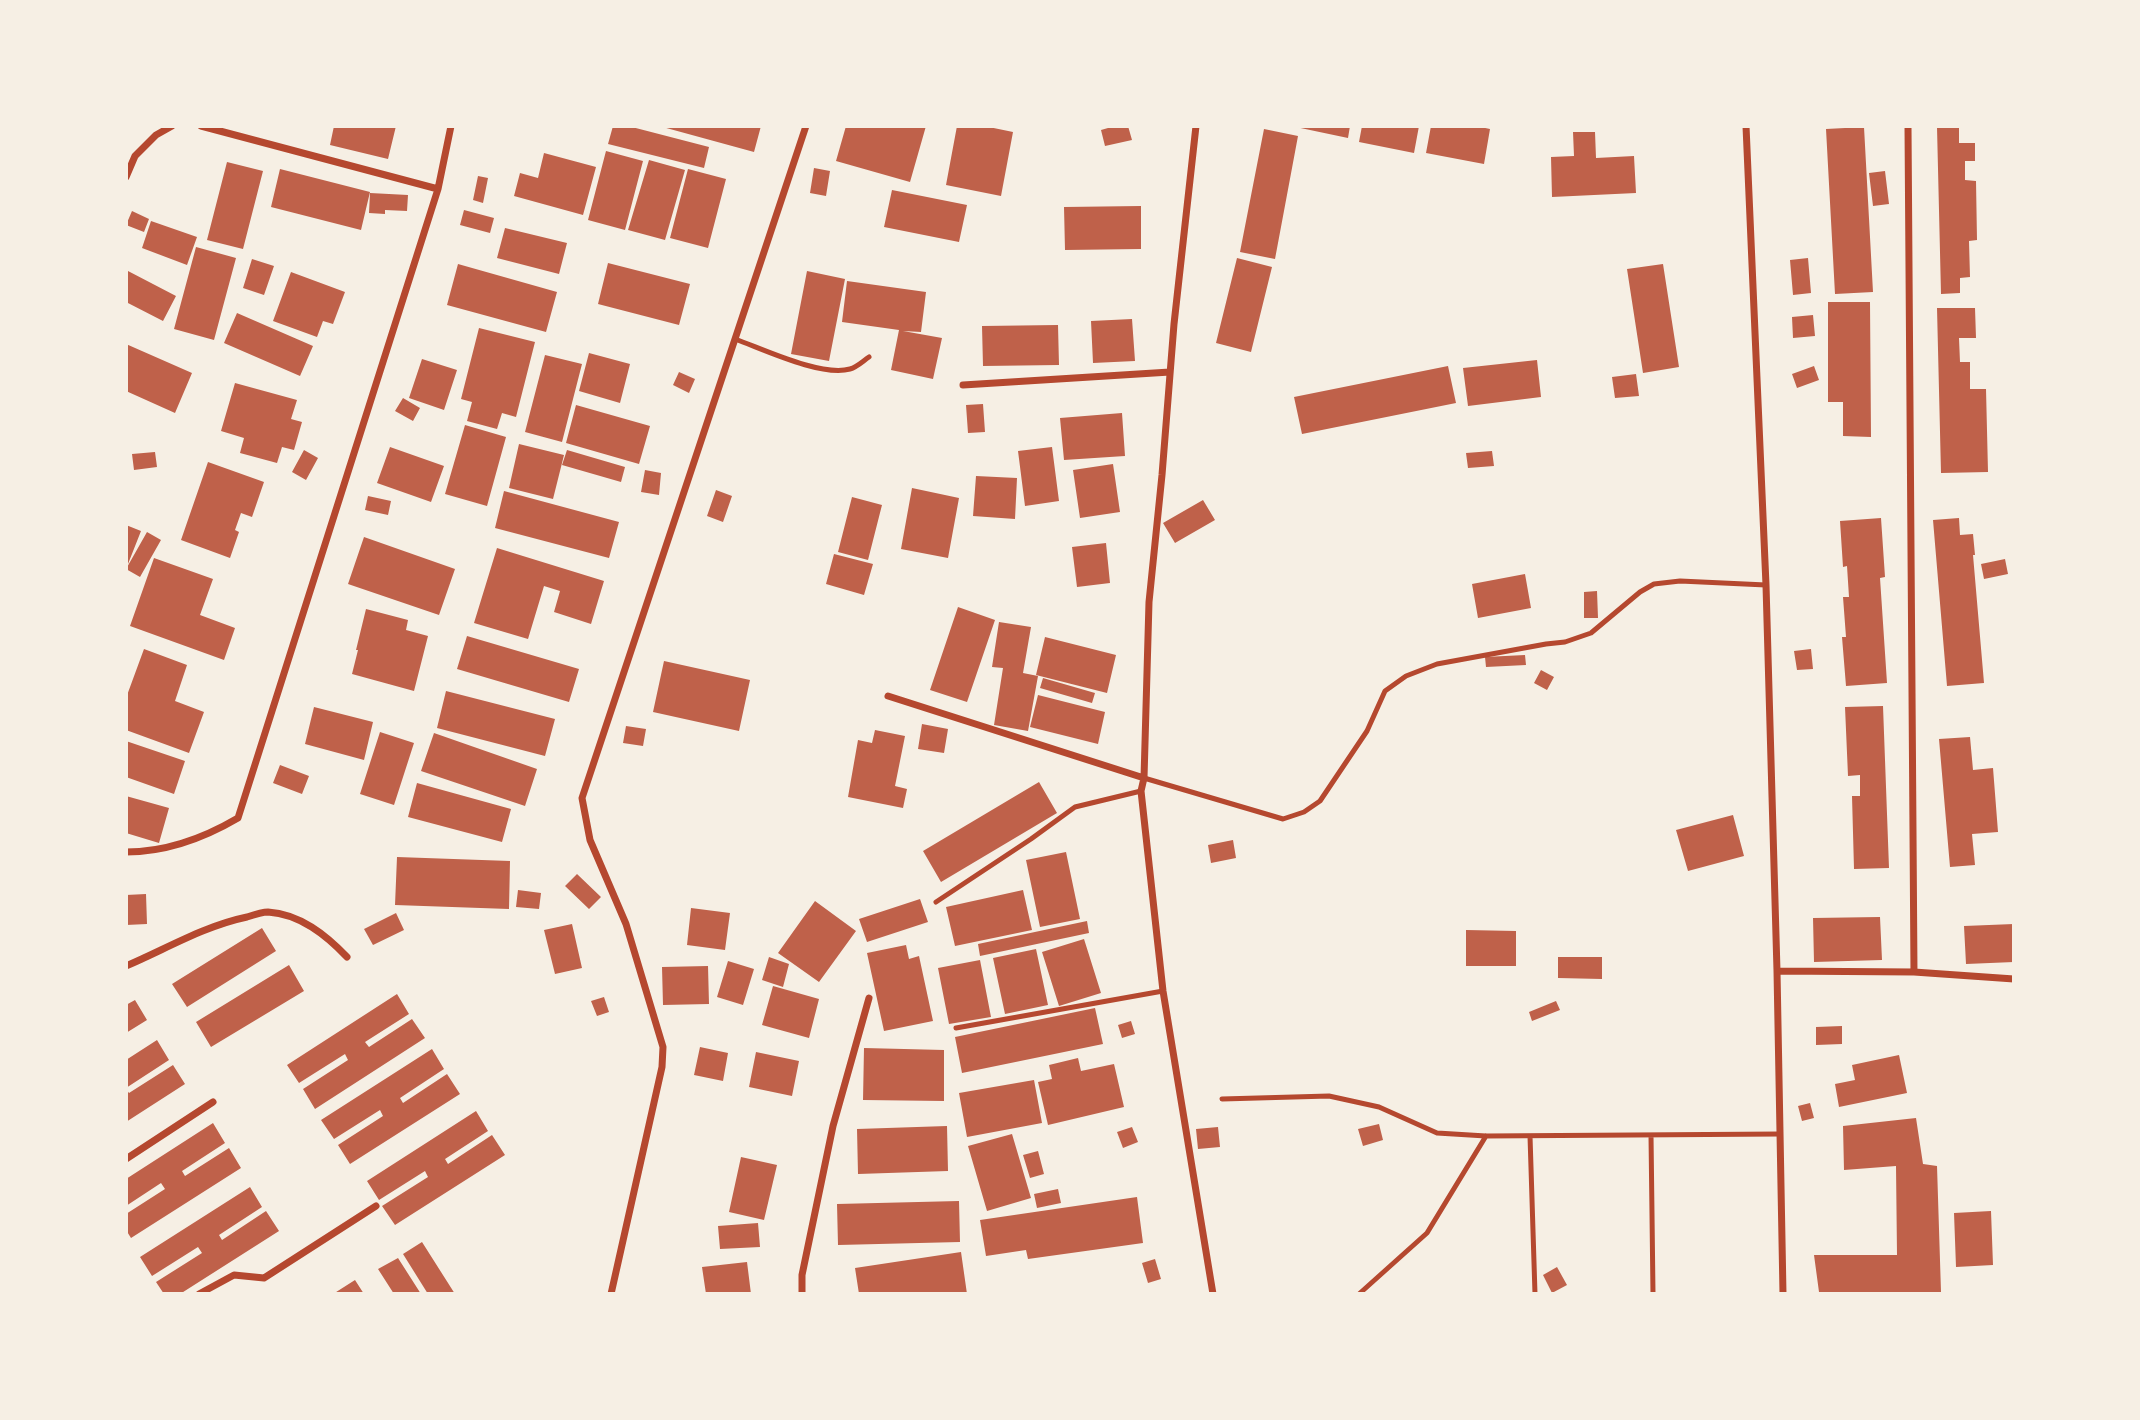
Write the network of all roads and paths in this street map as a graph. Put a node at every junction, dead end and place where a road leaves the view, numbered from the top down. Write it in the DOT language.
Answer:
graph roads {
  1 [pos="172,126"];
  2 [pos="201,126"];
  3 [pos="451,126"];
  4 [pos="806,126"];
  5 [pos="1196,126"];
  6 [pos="1746,126"];
  7 [pos="1908,126"];
  8 [pos="126,177"];
  9 [pos="438,189"];
  10 [pos="735,339"];
  11 [pos="869,357"];
  12 [pos="1170,372"];
  13 [pos="963,385"];
  14 [pos="1766,585"];
  15 [pos="888,696"];
  16 [pos="1144,778"];
  17 [pos="1141,791"];
  18 [pos="126,852"];
  19 [pos="936,902"];
  20 [pos="347,957"];
  21 [pos="126,966"];
  22 [pos="1777,971"];
  23 [pos="1914,972"];
  24 [pos="2014,979"];
  25 [pos="1163,991"];
  26 [pos="869,998"];
  27 [pos="956,1028"];
  28 [pos="1222,1099"];
  29 [pos="213,1102"];
  30 [pos="1780,1134"];
  31 [pos="1651,1135"];
  32 [pos="1486,1136"];
  33 [pos="1530,1136"];
  34 [pos="126,1159"];
  35 [pos="376,1206"];
  36 [pos="199,1294"];
  37 [pos="611,1294"];
  38 [pos="802,1294"];
  39 [pos="1213,1294"];
  40 [pos="1359,1294"];
  41 [pos="1535,1294"];
  42 [pos="1653,1294"];
  43 [pos="1783,1294"];
  1 -- 8 [label="street"];
  2 -- 9 [label="street"];
  3 -- 9 [label="street"];
  4 -- 10 [label="street"];
  5 -- 12 [label="street"];
  6 -- 14 [label="street"];
  7 -- 23 [label="street"];
  9 -- 18 [label="street"];
  10 -- 11 [label="lane"];
  10 -- 37 [label="street"];
  12 -- 13 [label="street"];
  12 -- 16 [label="street"];
  14 -- 16 [label="lane"];
  14 -- 22 [label="street"];
  15 -- 16 [label="street"];
  16 -- 17 [label="street"];
  17 -- 19 [label="lane"];
  17 -- 25 [label="street"];
  20 -- 21 [label="street"];
  22 -- 23 [label="street"];
  22 -- 30 [label="street"];
  23 -- 24 [label="street"];
  25 -- 27 [label="lane"];
  25 -- 39 [label="street"];
  26 -- 38 [label="street"];
  28 -- 32 [label="lane"];
  29 -- 34 [label="street"];
  30 -- 31 [label="lane"];
  30 -- 43 [label="street"];
  31 -- 33 [label="lane"];
  31 -- 42 [label="lane"];
  32 -- 33 [label="lane"];
  32 -- 40 [label="lane"];
  33 -- 41 [label="lane"];
  35 -- 36 [label="street"];
}
